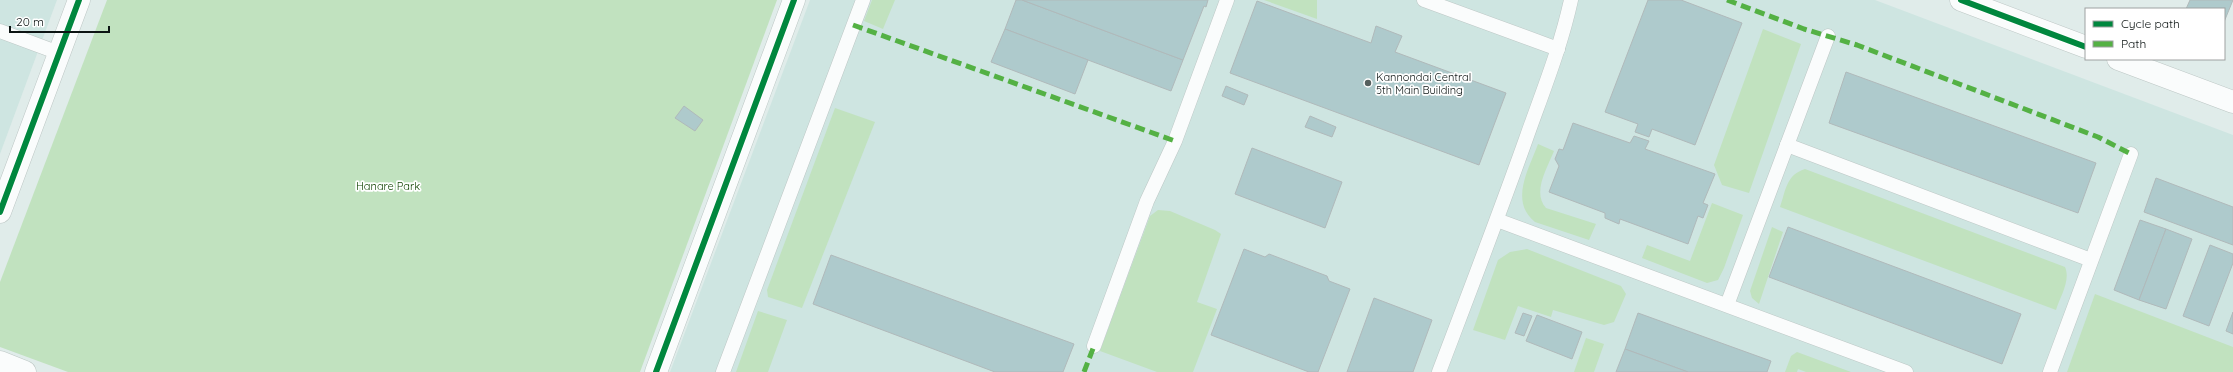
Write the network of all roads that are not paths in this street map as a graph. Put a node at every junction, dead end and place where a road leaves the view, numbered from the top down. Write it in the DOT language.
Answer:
graph roads {
  1 [pos="79,0"];
  2 [pos="794,0"];
  3 [pos="863,0"];
  4 [pos="1227,0"];
  5 [pos="1424,0"];
  6 [pos="1571,0"];
  7 [pos="1961,0"];
  8 [pos="0,31"];
  9 [pos="1828,36"];
  10 [pos="2085,47"];
  11 [pos="1558,49"];
  12 [pos="59,53"];
  13 [pos="2121,60"];
  14 [pos="2233,102"];
  15 [pos="1787,145"];
  16 [pos="2131,154"];
  17 [pos="0,212"];
  18 [pos="1497,220"];
  19 [pos="2091,260"];
  20 [pos="1727,305"];
  21 [pos="1094,346"];
  22 [pos="0,362"];
  23 [pos="26,372"];
  24 [pos="656,372"];
  25 [pos="723,372"];
  26 [pos="1439,372"];
  27 [pos="1906,372"];
  28 [pos="2050,372"];
  1 -- 12 [label="street"];
  2 -- 24 [label="street"];
  3 -- 25 [label="lane"];
  4 -- 21 [label="lane"];
  5 -- 11 [label="lane"];
  6 -- 11 [label="lane"];
  7 -- 10 [label="street"];
  8 -- 12 [label="lane"];
  9 -- 15 [label="lane"];
  11 -- 18 [label="lane"];
  12 -- 17 [label="street"];
  13 -- 14 [label="street"];
  15 -- 19 [label="lane"];
  15 -- 20 [label="lane"];
  16 -- 19 [label="lane"];
  18 -- 20 [label="lane"];
  18 -- 26 [label="lane"];
  19 -- 28 [label="lane"];
  20 -- 27 [label="lane"];
  22 -- 23 [label="street"];
}
